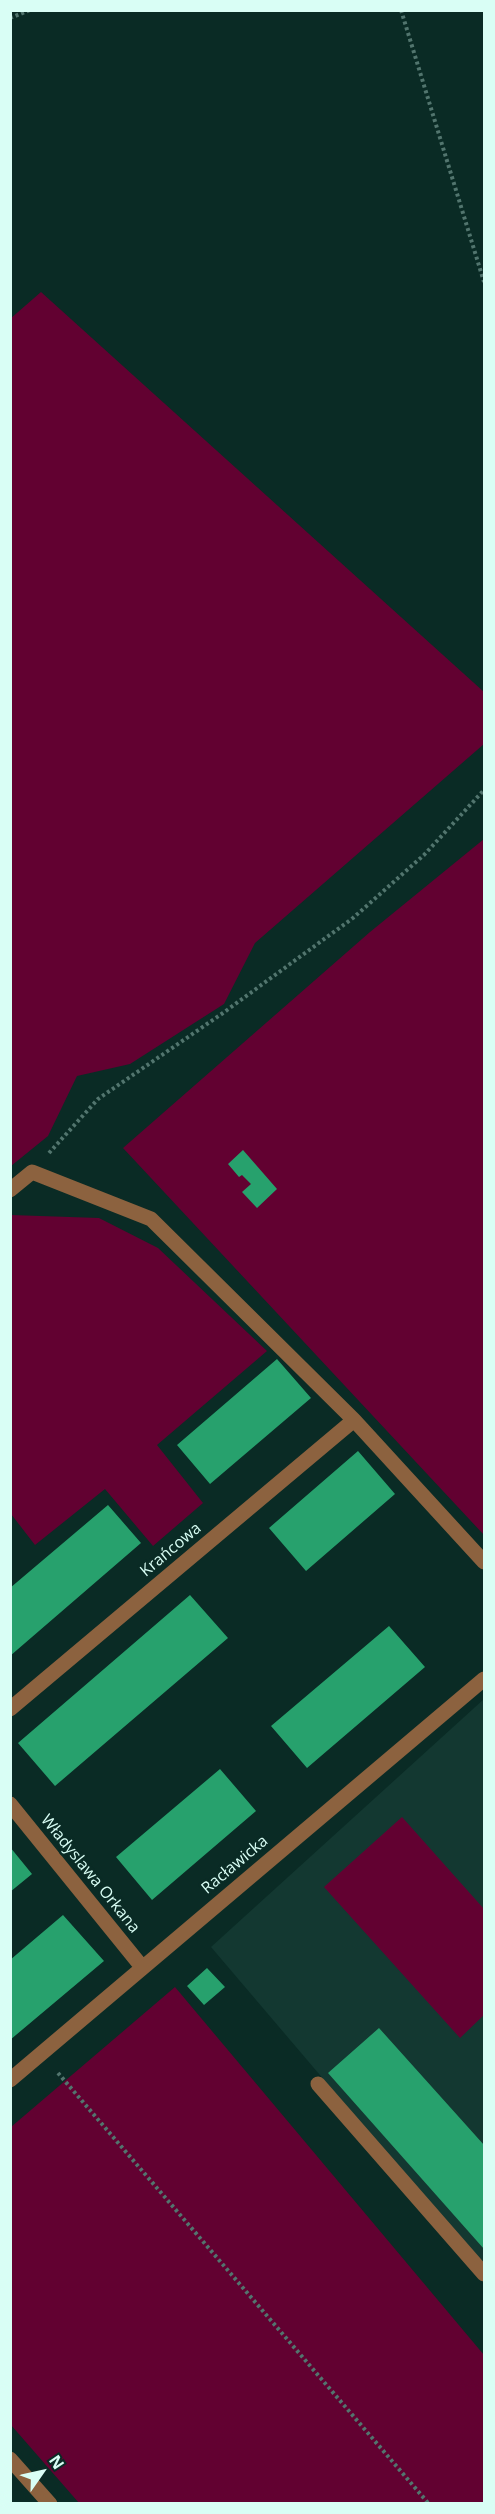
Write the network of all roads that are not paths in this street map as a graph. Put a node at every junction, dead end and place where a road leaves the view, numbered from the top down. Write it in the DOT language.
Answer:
graph roads {
  1 [pos="10,1190"];
  2 [pos="354,1420"];
  3 [pos="484,1562"];
  4 [pos="484,1679"];
  5 [pos="10,1709"];
  6 [pos="10,1804"];
  7 [pos="142,1967"];
  8 [pos="10,2080"];
  9 [pos="318,2084"];
  10 [pos="484,2274"];
  11 [pos="10,2459"];
  12 [pos="50,2504"];
  1 -- 2 [label="street"];
  2 -- 3 [label="street"];
  2 -- 5 [label="street, Krańcowa"];
  4 -- 7 [label="street, Racławicka"];
  6 -- 7 [label="street, Władyslawa Orkana"];
  7 -- 8 [label="street, Racławicka"];
  9 -- 10 [label="street"];
  11 -- 12 [label="street"];
}
